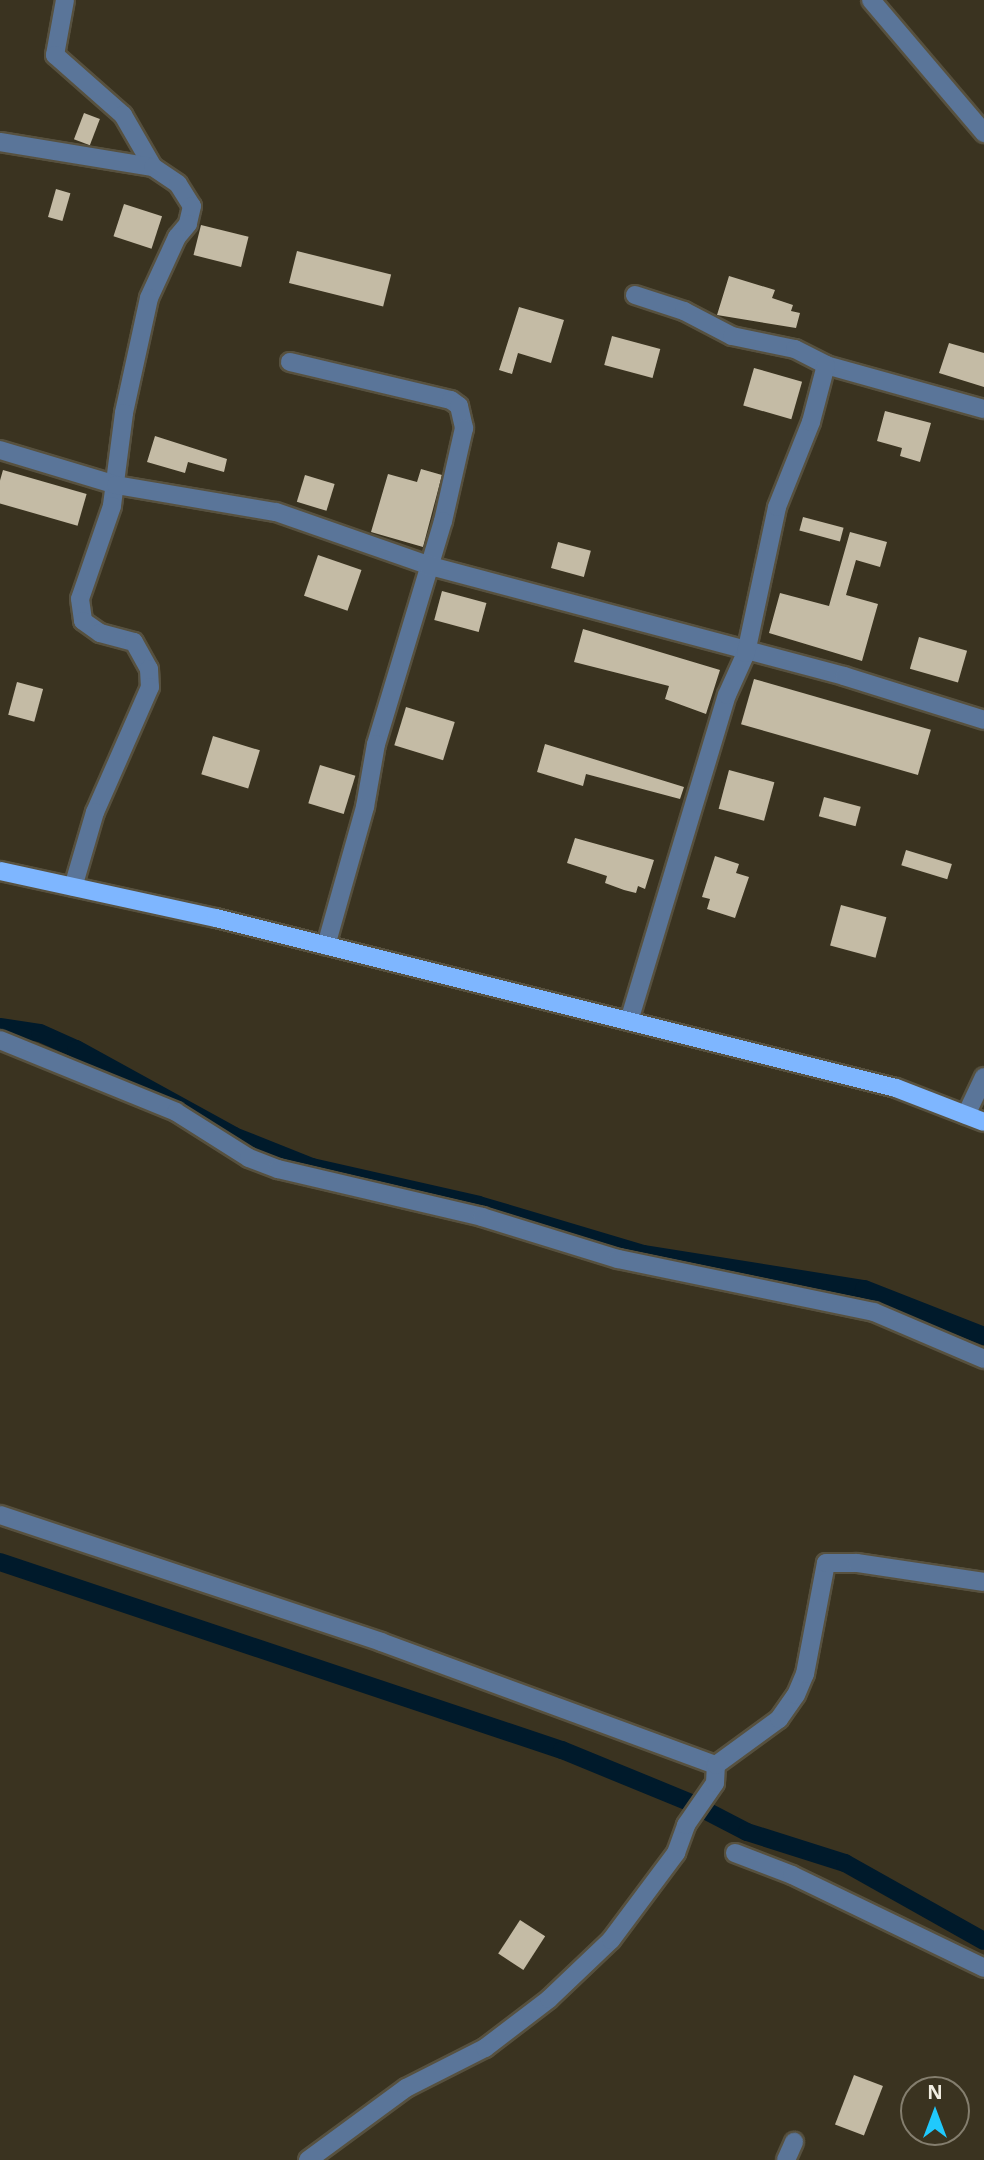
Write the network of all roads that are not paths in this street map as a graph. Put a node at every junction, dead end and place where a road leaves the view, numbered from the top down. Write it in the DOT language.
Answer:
graph roads {
  1 [pos="65,0"];
  2 [pos="871,0"];
  3 [pos="984,133"];
  4 [pos="0,142"];
  5 [pos="153,167"];
  6 [pos="635,295"];
  7 [pos="290,362"];
  8 [pos="826,365"];
  9 [pos="984,409"];
  10 [pos="0,450"];
  11 [pos="116,485"];
  12 [pos="427,565"];
  13 [pos="746,653"];
  14 [pos="984,720"];
  15 [pos="0,871"];
  16 [pos="73,887"];
  17 [pos="326,946"];
  18 [pos="629,1021"];
  19 [pos="0,1040"];
  20 [pos="984,1077"];
  21 [pos="966,1115"];
  22 [pos="984,1122"];
  23 [pos="984,1359"];
  24 [pos="0,1515"];
  25 [pos="984,1582"];
  26 [pos="716,1765"];
  27 [pos="735,1853"];
  28 [pos="984,1968"];
  29 [pos="794,2142"];
  30 [pos="308,2160"];
  31 [pos="786,2160"];
  1 -- 5 [label="street"];
  2 -- 3 [label="street"];
  4 -- 5 [label="street"];
  5 -- 11 [label="street"];
  6 -- 8 [label="street"];
  7 -- 12 [label="street"];
  8 -- 9 [label="street"];
  8 -- 13 [label="street"];
  10 -- 11 [label="street"];
  11 -- 12 [label="street"];
  11 -- 16 [label="street"];
  12 -- 13 [label="street"];
  12 -- 17 [label="street"];
  13 -- 14 [label="street"];
  13 -- 18 [label="street"];
  15 -- 16 [label="main road"];
  16 -- 17 [label="main road"];
  17 -- 18 [label="main road"];
  18 -- 21 [label="main road"];
  19 -- 23 [label="street"];
  20 -- 21 [label="street"];
  21 -- 22 [label="main road"];
  24 -- 26 [label="street"];
  25 -- 26 [label="street"];
  26 -- 30 [label="street"];
  27 -- 28 [label="street"];
  29 -- 31 [label="street"];
}
